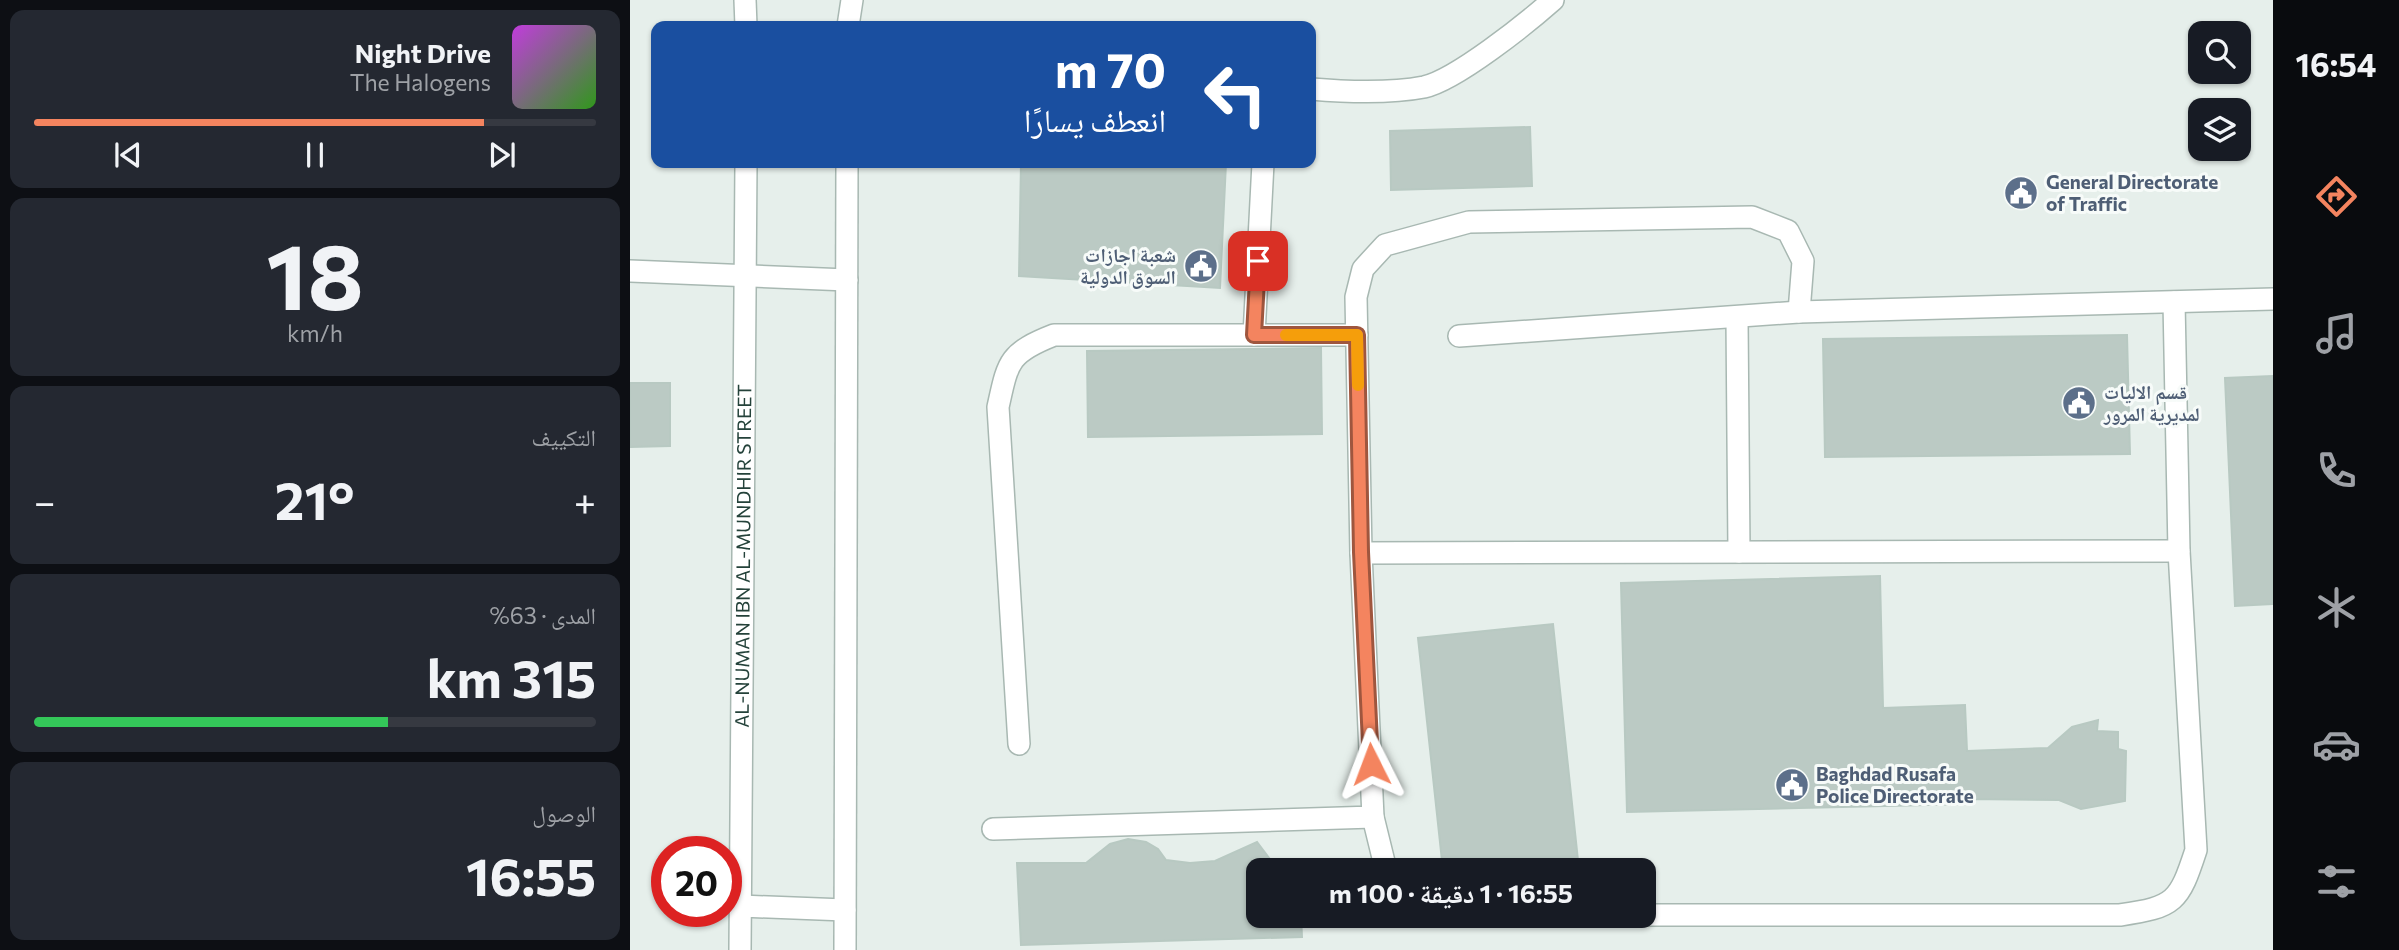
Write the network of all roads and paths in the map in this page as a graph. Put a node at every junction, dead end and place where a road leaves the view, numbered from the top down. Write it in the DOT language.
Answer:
graph roads {
  1 [pos="746,0"];
  2 [pos="852,0"];
  3 [pos="1553,0"];
  4 [pos="746,21"];
  5 [pos="849,21"];
  6 [pos="1316,89"];
  7 [pos="747,168"];
  8 [pos="847,168"];
  9 [pos="1263,168"];
  10 [pos="630,271"];
  11 [pos="747,274"];
  12 [pos="847,280"];
  13 [pos="2273,299"];
  14 [pos="2174,302"];
  15 [pos="1799,312"];
  16 [pos="1737,319"];
  17 [pos="1254,335"];
  18 [pos="1357,335"];
  19 [pos="1459,336"];
  20 [pos="2179,551"];
  21 [pos="1361,552"];
  22 [pos="1739,552"];
  23 [pos="1019,744"];
  24 [pos="1373,817"];
  25 [pos="993,829"];
  26 [pos="742,836"];
  27 [pos="1384,858"];
  28 [pos="742,906"];
  29 [pos="845,910"];
  30 [pos="1656,915"];
  31 [pos="741,927"];
  32 [pos="740,950"];
  33 [pos="845,950"];
  1 -- 4 [label="street"];
  2 -- 5 [label="street"];
  3 -- 6 [label="street"];
  7 -- 11 [label="street, AL-NUMAN IBN AL-MUNDHIR STREET"];
  8 -- 12 [label="street"];
  9 -- 17 [label="street"];
  10 -- 11 [label="street"];
  11 -- 12 [label="street"];
  11 -- 26 [label="street, AL-NUMAN IBN AL-MUNDHIR STREET"];
  12 -- 29 [label="street"];
  13 -- 14 [label="street"];
  14 -- 15 [label="street"];
  14 -- 20 [label="street"];
  15 -- 16 [label="street"];
  15 -- 18 [label="street"];
  16 -- 19 [label="street"];
  16 -- 22 [label="street"];
  17 -- 18 [label="street"];
  17 -- 23 [label="street"];
  18 -- 21 [label="street"];
  20 -- 22 [label="street"];
  20 -- 30 [label="street"];
  21 -- 22 [label="street"];
  21 -- 24 [label="street"];
  24 -- 25 [label="street"];
  24 -- 27 [label="street"];
  28 -- 29 [label="street"];
  29 -- 33 [label="street"];
  31 -- 32 [label="street, AL-NUMAN IBN AL-MUNDHIR STREET"];
}
